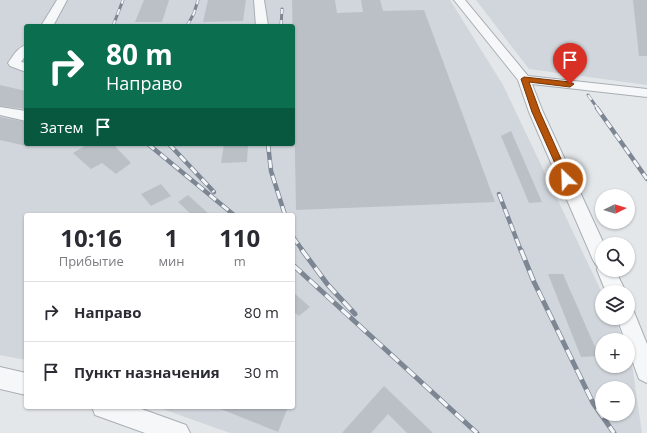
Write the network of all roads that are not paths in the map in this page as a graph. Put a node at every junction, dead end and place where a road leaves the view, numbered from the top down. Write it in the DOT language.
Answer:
graph roads {
  1 [pos="62,0"];
  2 [pos="259,0"];
  3 [pos="459,0"];
  4 [pos="48,24"];
  5 [pos="262,24"];
  6 [pos="24,50"];
  7 [pos="24,67"];
  8 [pos="524,79"];
  9 [pos="647,93"];
  10 [pos="0,110"];
  11 [pos="24,116"];
  12 [pos="595,244"];
  13 [pos="630,325"];
  14 [pos="647,372"];
  15 [pos="0,378"];
  16 [pos="24,384"];
  17 [pos="109,409"];
  18 [pos="178,433"];
  1 -- 4 [label="street"];
  2 -- 5 [label="street"];
  3 -- 8 [label="street"];
  6 -- 7 [label="street"];
  8 -- 9 [label="street"];
  8 -- 12 [label="street"];
  10 -- 11 [label="street"];
  13 -- 14 [label="street"];
  15 -- 16 [label="street"];
  17 -- 18 [label="street"];
}
